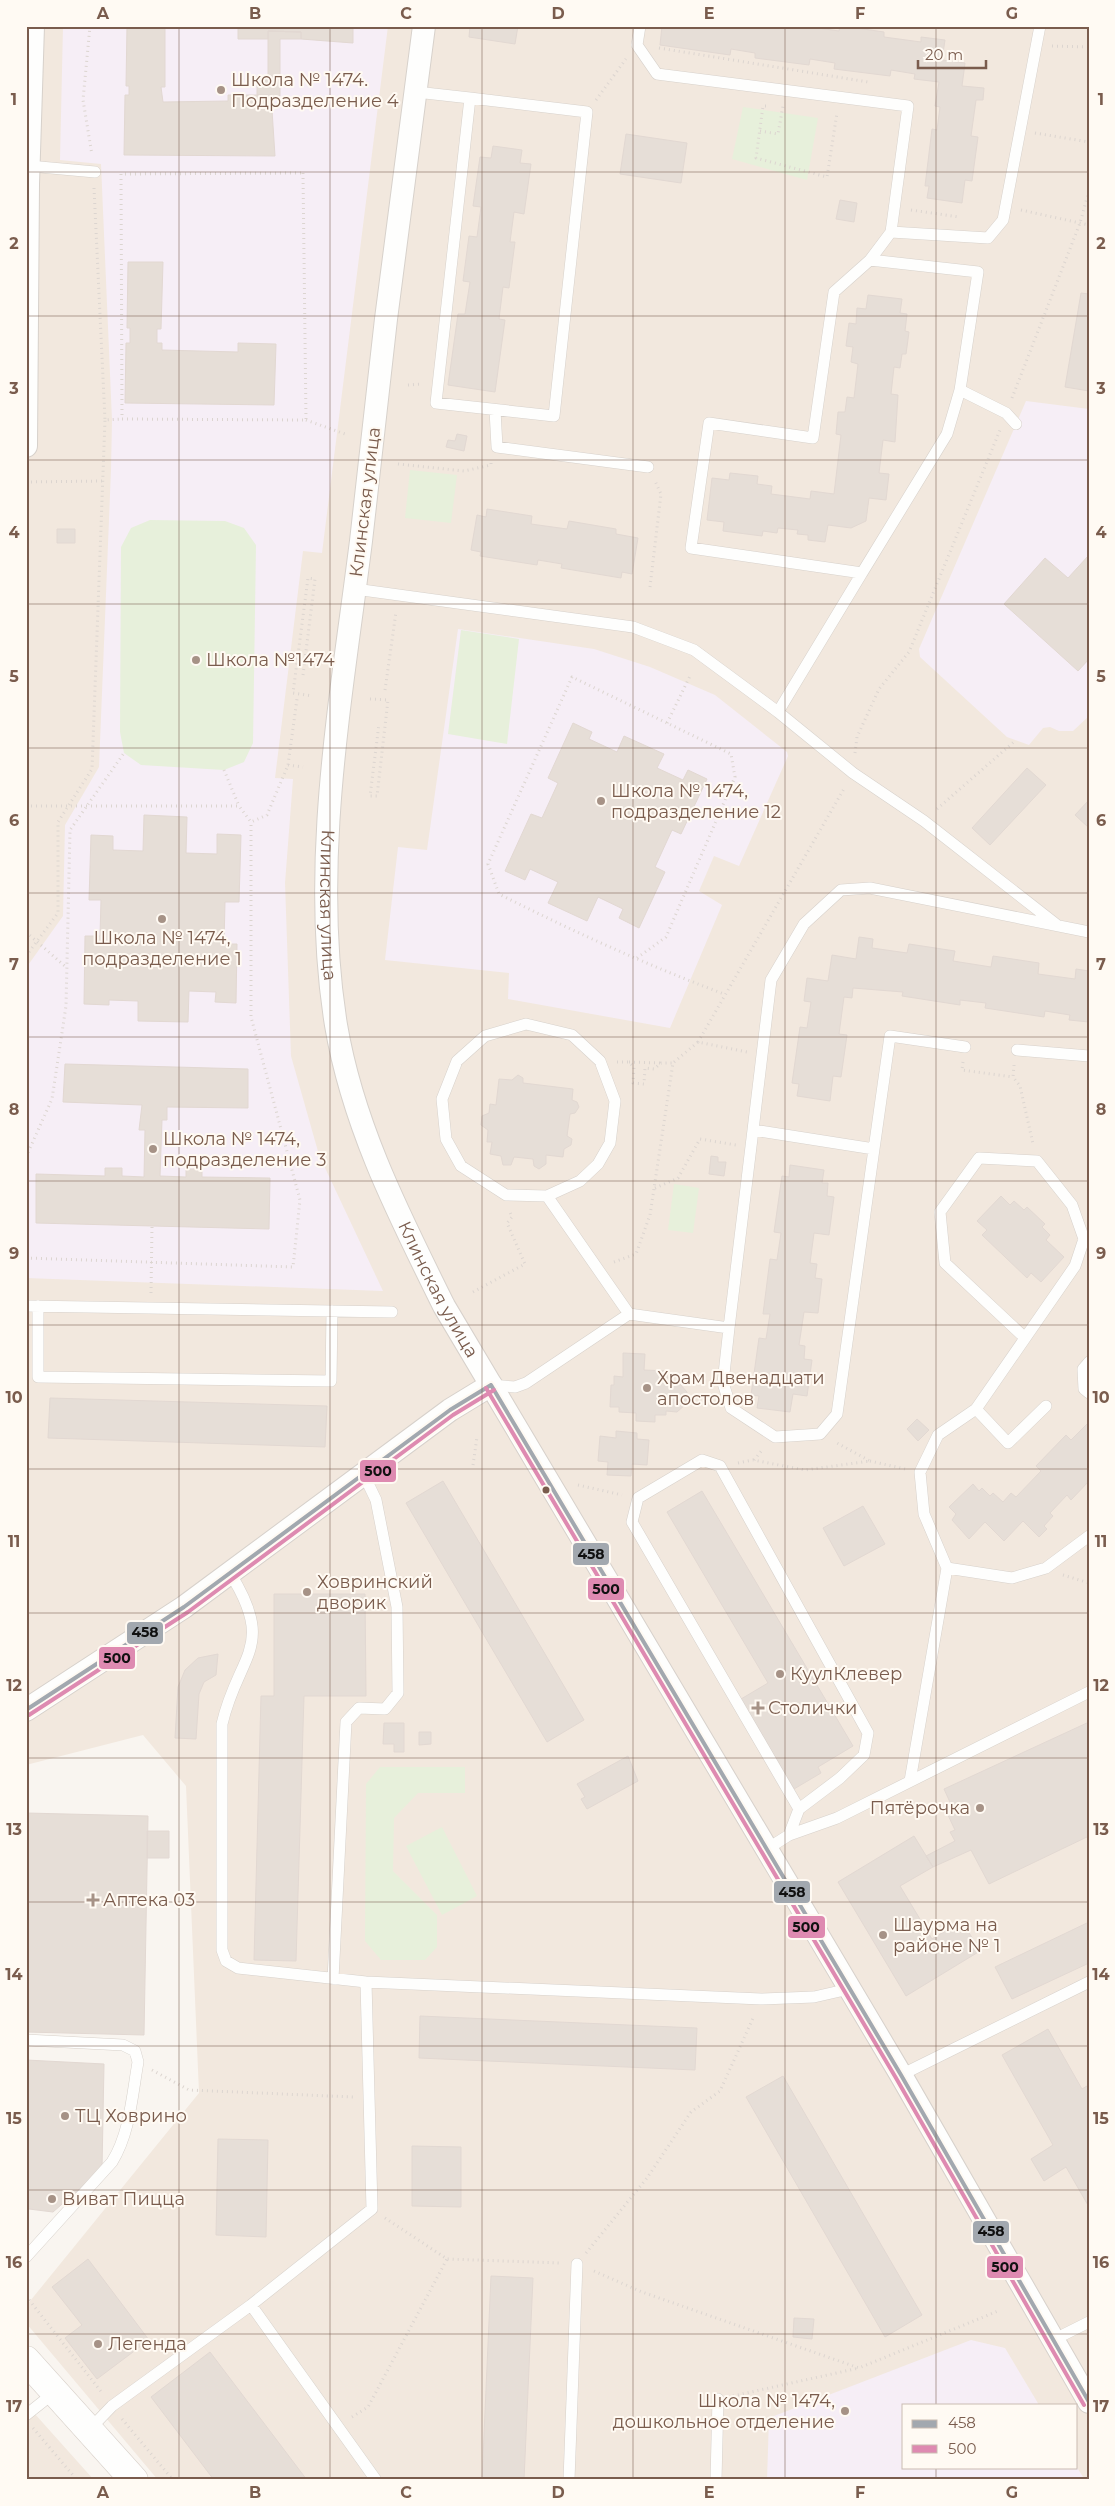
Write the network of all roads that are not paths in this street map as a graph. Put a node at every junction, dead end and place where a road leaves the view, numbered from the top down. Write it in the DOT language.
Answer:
graph roads {
  1 [pos="33,26"];
  2 [pos="424,26"];
  3 [pos="640,26"];
  4 [pos="1040,26"];
  5 [pos="416,92"];
  6 [pos="470,98"];
  7 [pos="28,158"];
  8 [pos="94,172"];
  9 [pos="891,232"];
  10 [pos="870,260"];
  11 [pos="960,390"];
  12 [pos="495,410"];
  13 [pos="1016,424"];
  14 [pos="26,446"];
  15 [pos="648,467"];
  16 [pos="862,573"];
  17 [pos="355,589"];
  18 [pos="778,712"];
  19 [pos="1057,926"];
  20 [pos="1089,932"];
  21 [pos="965,1047"];
  22 [pos="1017,1050"];
  23 [pos="1089,1056"];
  24 [pos="753,1130"];
  25 [pos="874,1149"];
  26 [pos="548,1196"];
  27 [pos="26,1306"];
  28 [pos="38,1306"];
  29 [pos="332,1311"];
  30 [pos="392,1312"];
  31 [pos="629,1314"];
  32 [pos="730,1328"];
  33 [pos="1024,1337"];
  34 [pos="1089,1362"];
  35 [pos="491,1385"];
  36 [pos="1089,1392"];
  37 [pos="1046,1406"];
  38 [pos="976,1410"];
  39 [pos="364,1475"];
  40 [pos="1089,1536"];
  41 [pos="947,1568"];
  42 [pos="230,1573"];
  43 [pos="1089,1692"];
  44 [pos="26,1710"];
  45 [pos="910,1781"];
  46 [pos="799,1810"];
  47 [pos="788,1834"];
  48 [pos="767,1849"];
  49 [pos="333,1979"];
  50 [pos="366,1982"];
  51 [pos="1089,1982"];
  52 [pos="850,1989"];
  53 [pos="26,2040"];
  54 [pos="901,2075"];
  55 [pos="26,2257"];
  56 [pos="577,2264"];
  57 [pos="251,2305"];
  58 [pos="1089,2322"];
  59 [pos="1053,2340"];
  60 [pos="26,2360"];
  61 [pos="56,2392"];
  62 [pos="718,2399"];
  63 [pos="1089,2402"];
  64 [pos="26,2415"];
  65 [pos="89,2430"];
  66 [pos="134,2480"];
  67 [pos="376,2480"];
  68 [pos="569,2480"];
  69 [pos="716,2480"];
  1 -- 7 [label="street"];
  2 -- 5 [label="street, Клинская улица"];
  3 -- 9 [label="lane"];
  4 -- 9 [label="lane"];
  5 -- 6 [label="lane"];
  5 -- 17 [label="street, Клинская улица"];
  6 -- 12 [label="lane"];
  6 -- 12 [label="lane"];
  7 -- 8 [label="lane"];
  7 -- 14 [label="street"];
  9 -- 10 [label="lane"];
  10 -- 11 [label="lane"];
  10 -- 16 [label="lane"];
  11 -- 13 [label="lane"];
  11 -- 16 [label="lane"];
  12 -- 15 [label="lane"];
  16 -- 18 [label="lane"];
  17 -- 18 [label="lane"];
  17 -- 35 [label="street, Клинская улица"];
  18 -- 19 [label="lane"];
  19 -- 20 [label="lane"];
  19 -- 24 [label="lane"];
  21 -- 25 [label="lane"];
  22 -- 23 [label="lane"];
  24 -- 25 [label="lane"];
  24 -- 32 [label="lane"];
  25 -- 32 [label="lane"];
  26 -- 26 [label="lane"];
  26 -- 31 [label="lane"];
  27 -- 28 [label="lane"];
  28 -- 29 [label="lane"];
  28 -- 29 [label="lane"];
  29 -- 30 [label="lane"];
  31 -- 32 [label="lane"];
  31 -- 35 [label="lane"];
  33 -- 33 [label="lane"];
  33 -- 38 [label="lane"];
  34 -- 36 [label="lane"];
  35 -- 39 [label="street"];
  35 -- 48 [label="street, Клинская улица"];
  37 -- 38 [label="lane"];
  38 -- 41 [label="lane"];
  39 -- 42 [label="street"];
  39 -- 49 [label="lane"];
  40 -- 41 [label="lane"];
  41 -- 45 [label="lane"];
  42 -- 44 [label="street"];
  42 -- 49 [label="lane"];
  43 -- 45 [label="lane"];
  45 -- 47 [label="lane"];
  46 -- 46 [label="lane"];
  46 -- 47 [label="lane"];
  47 -- 48 [label="lane"];
  48 -- 52 [label="street, Клинская улица"];
  49 -- 50 [label="lane"];
  50 -- 52 [label="lane"];
  50 -- 57 [label="lane"];
  51 -- 54 [label="lane"];
  52 -- 54 [label="street, Клинская улица"];
  53 -- 55 [label="lane"];
  54 -- 59 [label="street, Клинская улица"];
  56 -- 68 [label="lane"];
  57 -- 65 [label="lane"];
  57 -- 67 [label="lane"];
  58 -- 59 [label="lane"];
  59 -- 63 [label="street, Клинская улица"];
  60 -- 61 [label="main road"];
  61 -- 64 [label="lane"];
  61 -- 65 [label="main road"];
  62 -- 69 [label="lane"];
  65 -- 66 [label="main road"];
}
